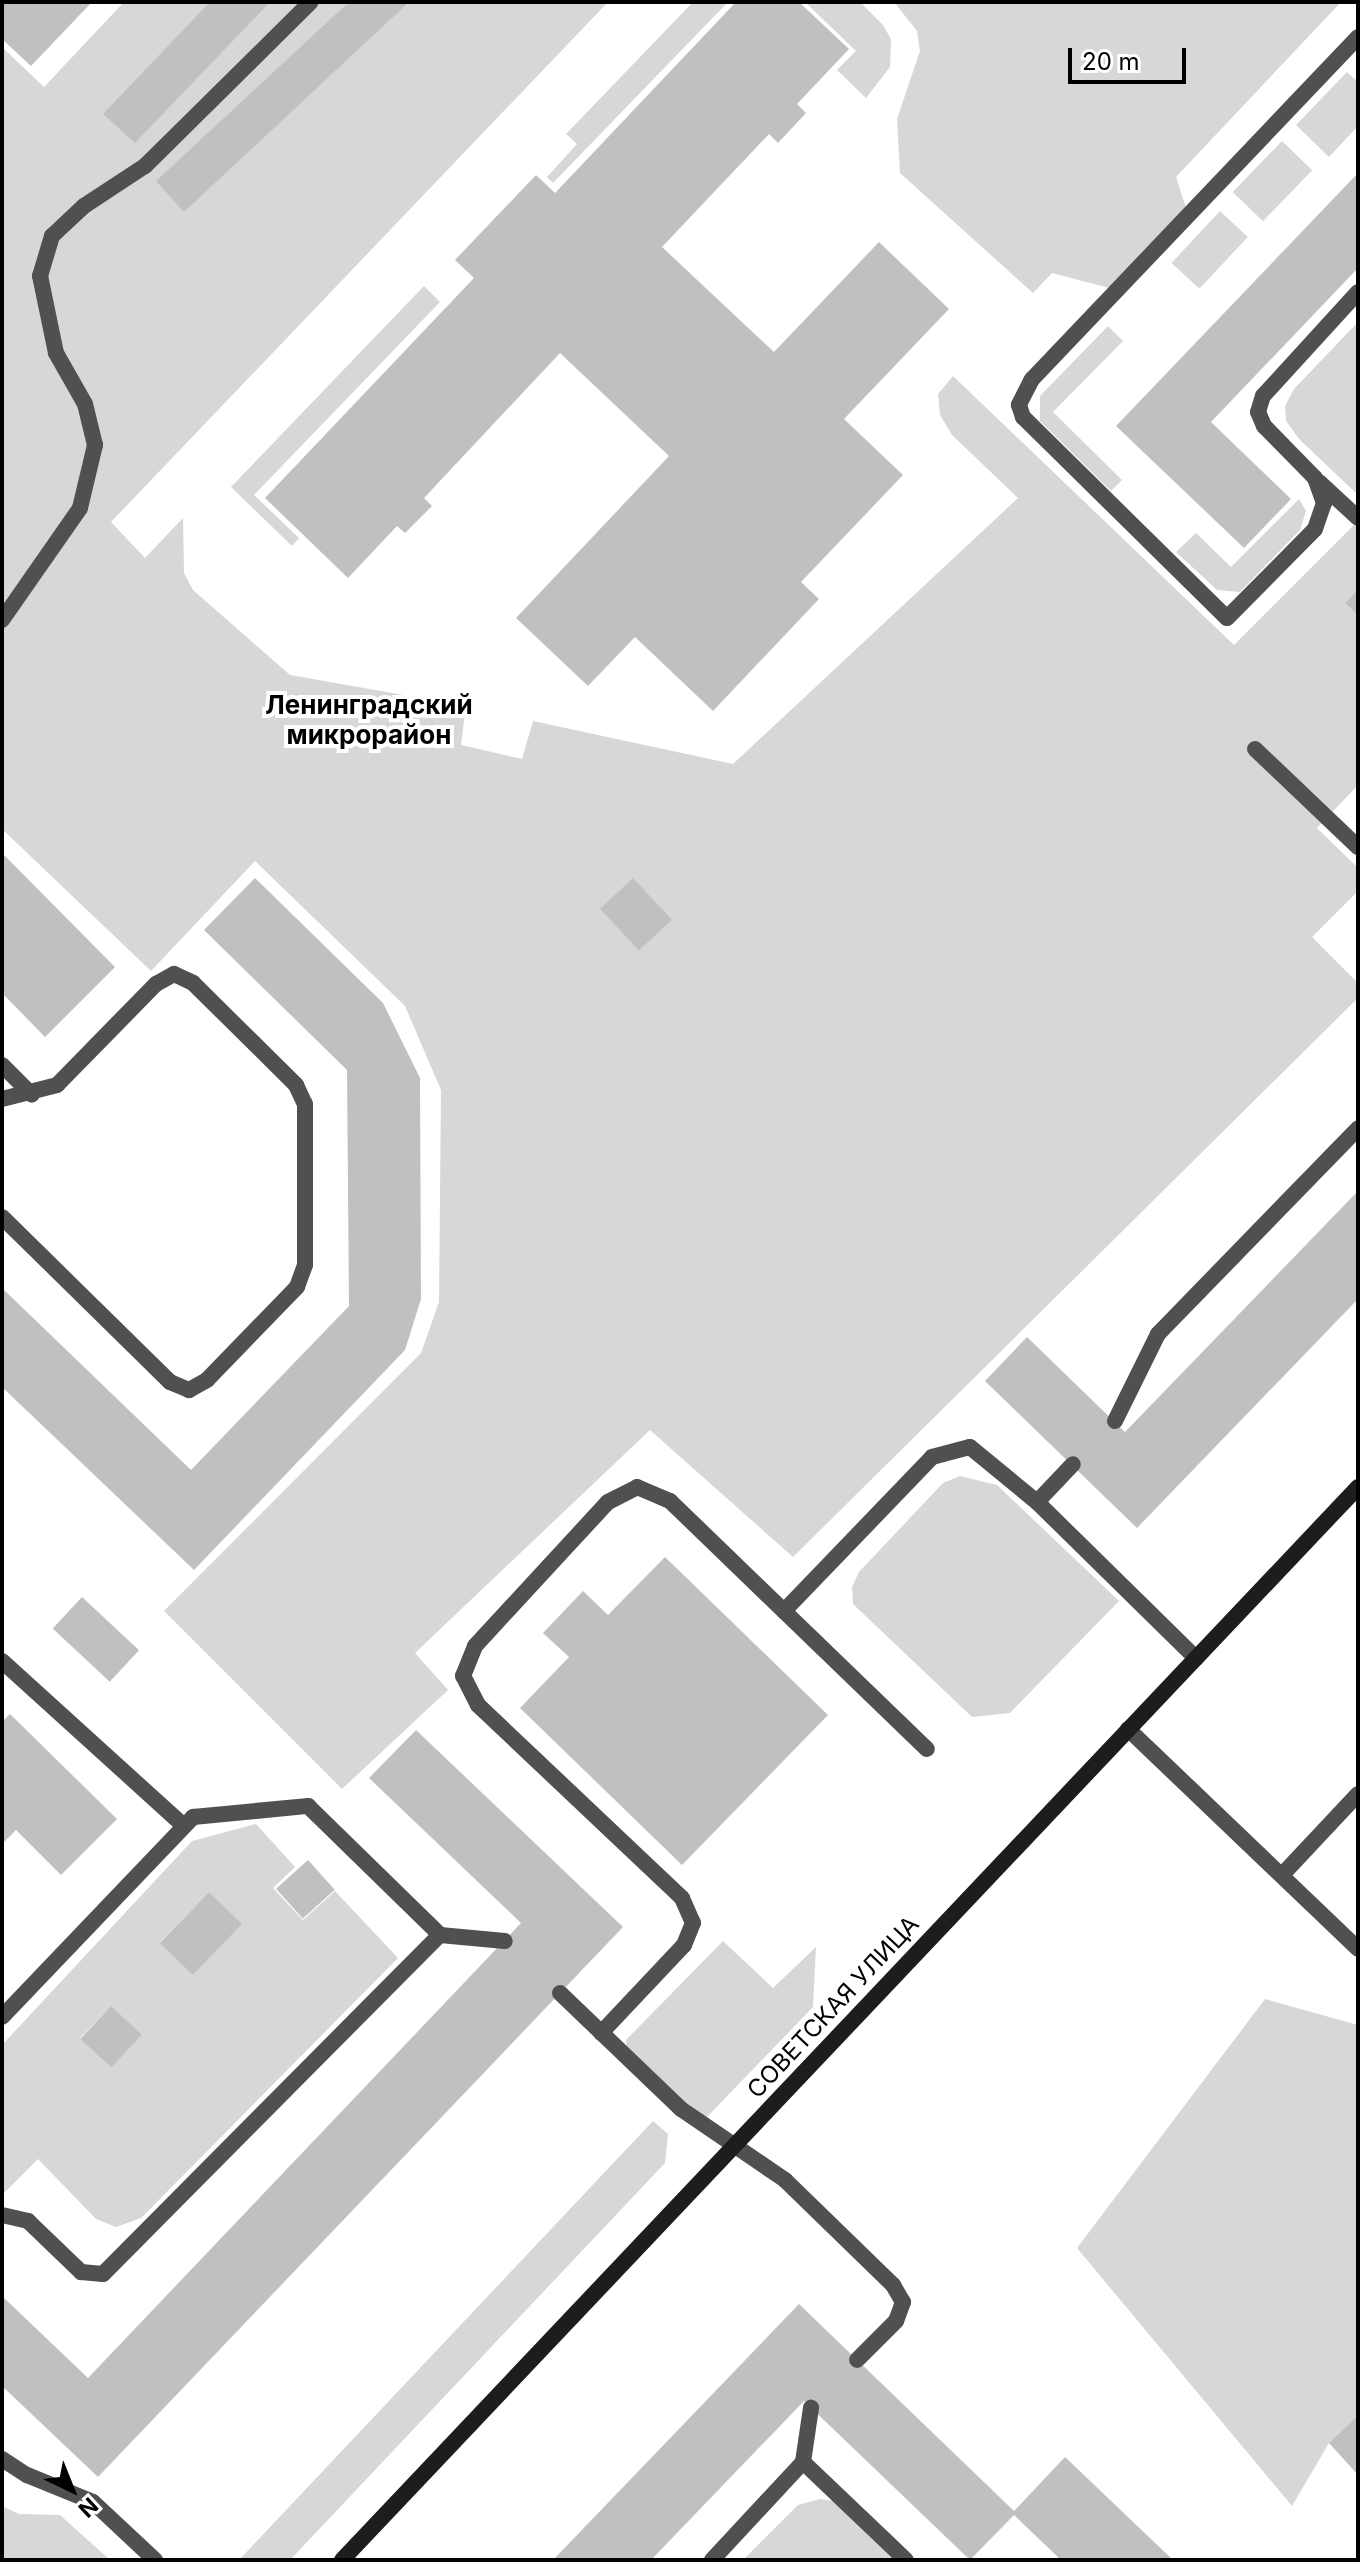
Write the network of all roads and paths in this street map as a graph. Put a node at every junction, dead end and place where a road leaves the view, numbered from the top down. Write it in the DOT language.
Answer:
graph roads {
  1 [pos="311,2"];
  2 [pos="1358,37"];
  3 [pos="1358,292"];
  4 [pos="1315,478"];
  5 [pos="1358,518"];
  6 [pos="2,620"];
  7 [pos="1255,749"];
  8 [pos="1358,847"];
  9 [pos="2,1065"];
  10 [pos="32,1095"];
  11 [pos="2,1099"];
  12 [pos="1358,1128"];
  13 [pos="2,1217"];
  14 [pos="1115,1421"];
  15 [pos="1073,1464"];
  16 [pos="1358,1487"];
  17 [pos="1037,1502"];
  18 [pos="784,1611"];
  19 [pos="1196,1658"];
  20 [pos="2,1661"];
  21 [pos="1128,1729"];
  22 [pos="927,1749"];
  23 [pos="1358,1794"];
  24 [pos="184,1826"];
  25 [pos="1282,1875"];
  26 [pos="440,1935"];
  27 [pos="505,1941"];
  28 [pos="1358,1949"];
  29 [pos="560,1993"];
  30 [pos="2,2017"];
  31 [pos="601,2033"];
  32 [pos="734,2147"];
  33 [pos="2,2215"];
  34 [pos="857,2360"];
  35 [pos="811,2408"];
  36 [pos="2,2459"];
  37 [pos="803,2462"];
  38 [pos="155,2560"];
  39 [pos="342,2560"];
  40 [pos="712,2560"];
  41 [pos="906,2560"];
  1 -- 6 [label="lane"];
  2 -- 4 [label="lane"];
  3 -- 4 [label="lane"];
  4 -- 5 [label="lane"];
  7 -- 8 [label="lane"];
  9 -- 10 [label="lane"];
  10 -- 11 [label="lane"];
  10 -- 13 [label="lane"];
  12 -- 14 [label="lane"];
  15 -- 17 [label="lane"];
  16 -- 19 [label="street, СОВЕТСКАЯ УЛИЦА"];
  17 -- 18 [label="lane"];
  17 -- 19 [label="lane"];
  18 -- 22 [label="lane"];
  18 -- 31 [label="lane"];
  19 -- 21 [label="street, СОВЕТСКАЯ УЛИЦА"];
  20 -- 24 [label="lane"];
  21 -- 25 [label="lane"];
  21 -- 32 [label="street, СОВЕТСКАЯ УЛИЦА"];
  23 -- 25 [label="lane"];
  24 -- 26 [label="lane"];
  24 -- 30 [label="lane"];
  25 -- 28 [label="lane"];
  26 -- 27 [label="lane"];
  26 -- 33 [label="lane"];
  29 -- 31 [label="lane"];
  31 -- 32 [label="lane"];
  32 -- 34 [label="lane"];
  32 -- 39 [label="street, СОВЕТСКАЯ УЛИЦА"];
  35 -- 37 [label="lane"];
  36 -- 38 [label="lane"];
  37 -- 40 [label="lane"];
  37 -- 41 [label="lane"];
}
